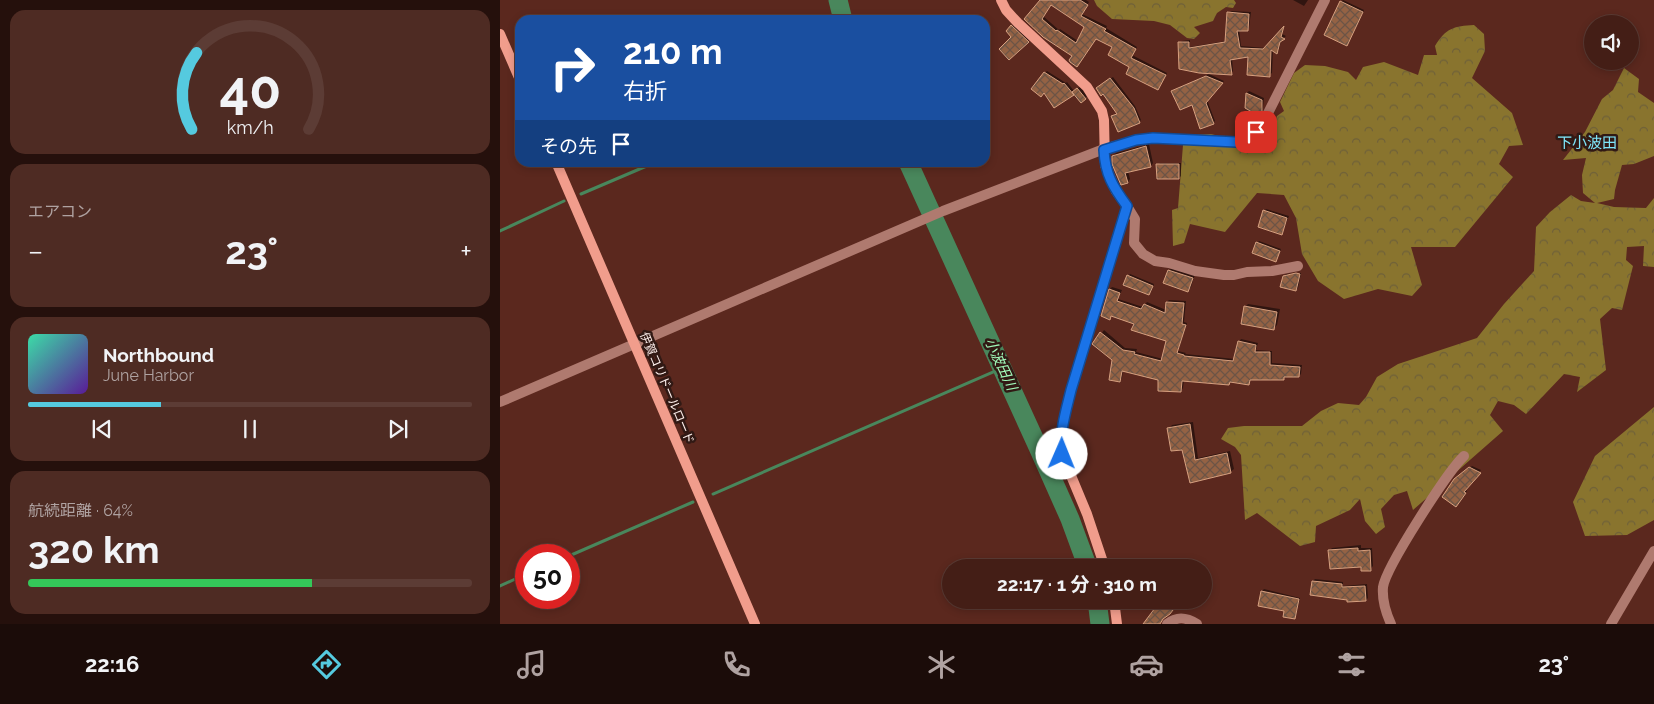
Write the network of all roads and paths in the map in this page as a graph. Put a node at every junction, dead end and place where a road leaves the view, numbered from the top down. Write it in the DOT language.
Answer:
graph roads {
  1 [pos="1000,0"];
  2 [pos="1325,0"];
  3 [pos="500,34"];
  4 [pos="515,68"];
  5 [pos="1104,150"];
  6 [pos="558,167"];
  7 [pos="1127,206"];
  8 [pos="1298,266"];
  9 [pos="635,345"];
  10 [pos="500,402"];
  11 [pos="1464,456"];
  12 [pos="1654,552"];
  13 [pos="1102,559"];
  14 [pos="1115,609"];
  15 [pos="755,624"];
  16 [pos="1117,624"];
  17 [pos="1167,624"];
  18 [pos="1197,624"];
  19 [pos="1391,624"];
  20 [pos="1611,624"];
  1 -- 5 [label="main road"];
  2 -- 5 [label="street"];
  3 -- 4 [label="main road"];
  5 -- 7 [label="main road"];
  5 -- 9 [label="street"];
  6 -- 9 [label="main road, 伊賀コリドールロード"];
  7 -- 8 [label="street"];
  7 -- 13 [label="main road"];
  9 -- 10 [label="street"];
  9 -- 15 [label="main road, 伊賀コリドールロード"];
  11 -- 19 [label="street"];
  12 -- 20 [label="street"];
  14 -- 16 [label="main road"];
  17 -- 18 [label="street"];
}
